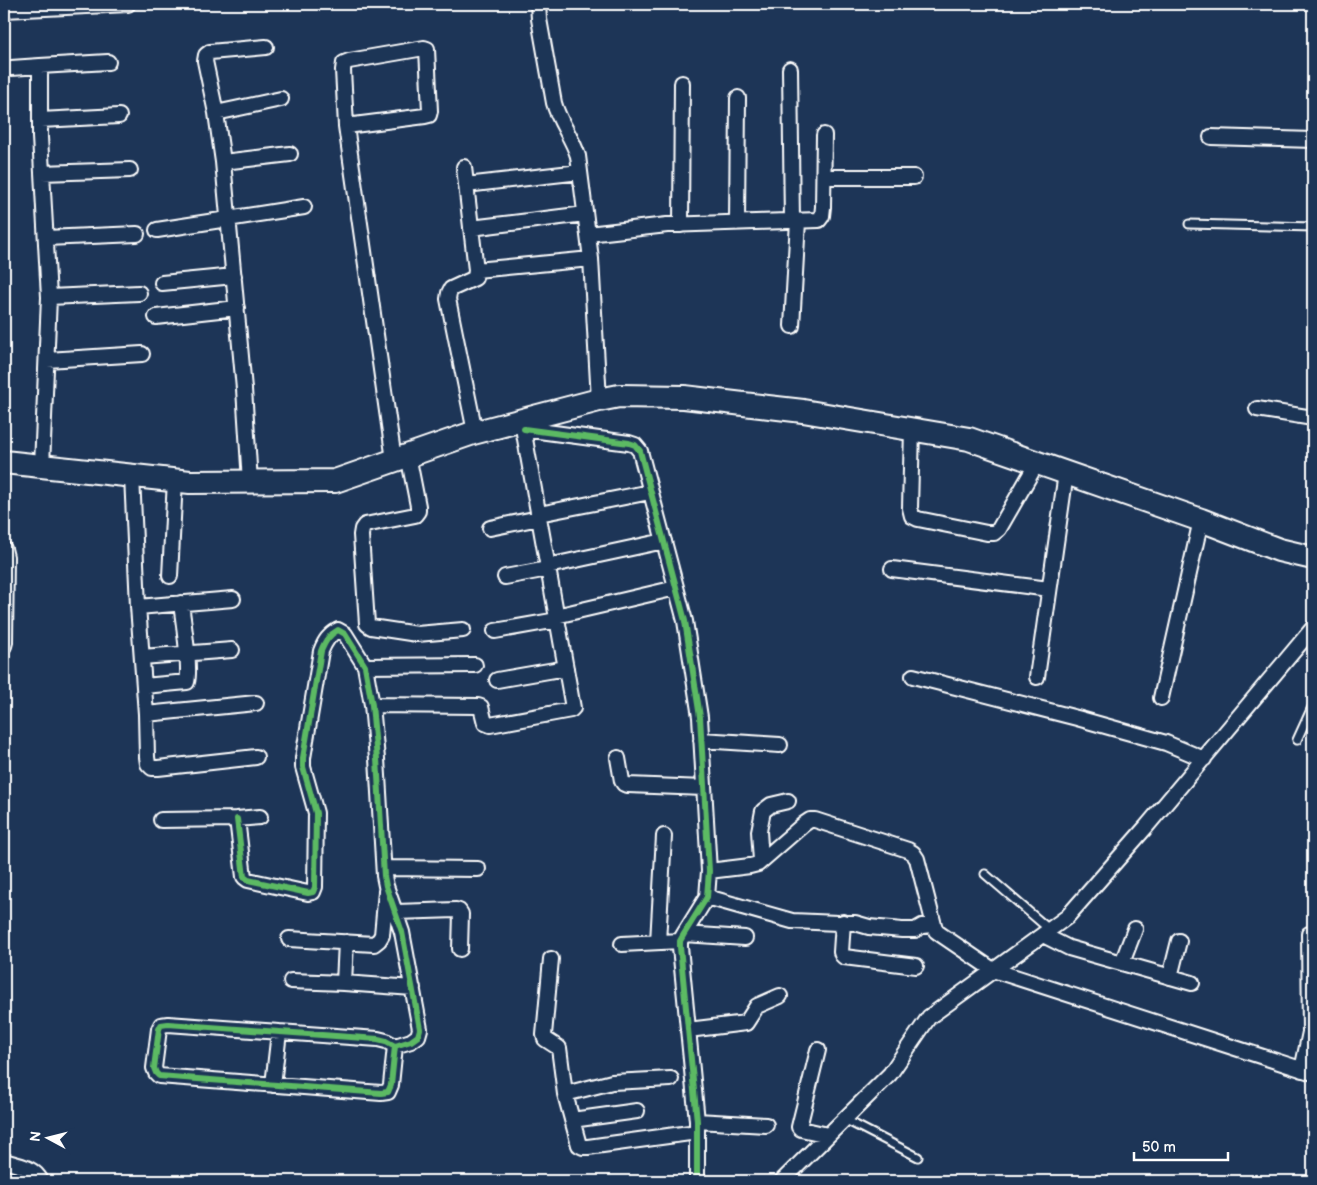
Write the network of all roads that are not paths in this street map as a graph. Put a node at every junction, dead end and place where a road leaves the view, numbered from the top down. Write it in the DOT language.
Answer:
graph roads {
  1 [pos="128,4"];
  2 [pos="538,4"];
  3 [pos="4,10"];
  4 [pos="266,46"];
  5 [pos="108,62"];
  6 [pos="40,66"];
  7 [pos="11,68"];
  8 [pos="790,69"];
  9 [pos="682,83"];
  10 [pos="738,98"];
  11 [pos="281,99"];
  12 [pos="216,112"];
  13 [pos="119,116"];
  14 [pos="40,120"];
  15 [pos="346,126"];
  16 [pos="824,134"];
  17 [pos="1211,137"];
  18 [pos="1313,140"];
  19 [pos="290,154"];
  20 [pos="223,162"];
  21 [pos="464,167"];
  22 [pos="130,170"];
  23 [pos="580,172"];
  24 [pos="42,173"];
  25 [pos="824,177"];
  26 [pos="914,177"];
  27 [pos="466,185"];
  28 [pos="304,207"];
  29 [pos="585,214"];
  30 [pos="228,218"];
  31 [pos="795,221"];
  32 [pos="737,223"];
  33 [pos="1190,224"];
  34 [pos="681,225"];
  35 [pos="1313,227"];
  36 [pos="471,228"];
  37 [pos="157,230"];
  38 [pos="138,234"];
  39 [pos="588,234"];
  40 [pos="46,238"];
  41 [pos="591,259"];
  42 [pos="476,270"];
  43 [pos="234,276"];
  44 [pos="162,283"];
  45 [pos="139,293"];
  46 [pos="49,297"];
  47 [pos="237,308"];
  48 [pos="156,317"];
  49 [pos="792,326"];
  50 [pos="142,354"];
  51 [pos="47,360"];
  52 [pos="599,400"];
  53 [pos="1257,409"];
  54 [pos="1313,418"];
  55 [pos="523,425"];
  56 [pos="912,429"];
  57 [pos="475,432"];
  58 [pos="401,458"];
  59 [pos="4,462"];
  60 [pos="1037,463"];
  61 [pos="42,466"];
  62 [pos="1066,473"];
  63 [pos="132,476"];
  64 [pos="175,480"];
  65 [pos="250,482"];
  66 [pos="650,492"];
  67 [pos="539,516"];
  68 [pos="1201,520"];
  69 [pos="490,528"];
  70 [pos="664,541"];
  71 [pos="4,549"];
  72 [pos="1313,558"];
  73 [pos="548,567"];
  74 [pos="892,569"];
  75 [pos="170,576"];
  76 [pos="504,578"];
  77 [pos="676,588"];
  78 [pos="1049,589"];
  79 [pos="234,599"];
  80 [pos="181,603"];
  81 [pos="138,607"];
  82 [pos="557,618"];
  83 [pos="463,630"];
  84 [pos="495,630"];
  85 [pos="1313,631"];
  86 [pos="4,646"];
  87 [pos="232,650"];
  88 [pos="187,654"];
  89 [pos="142,657"];
  90 [pos="475,665"];
  91 [pos="365,666"];
  92 [pos="566,668"];
  93 [pos="913,676"];
  94 [pos="1037,677"];
  95 [pos="497,680"];
  96 [pos="144,686"];
  97 [pos="1161,698"];
  98 [pos="256,703"];
  99 [pos="372,705"];
  100 [pos="1313,705"];
  101 [pos="146,714"];
  102 [pos="701,740"];
  103 [pos="1297,740"];
  104 [pos="780,745"];
  105 [pos="256,757"];
  106 [pos="618,758"];
  107 [pos="1204,759"];
  108 [pos="704,788"];
  109 [pos="788,801"];
  110 [pos="260,817"];
  111 [pos="237,819"];
  112 [pos="161,820"];
  113 [pos="664,836"];
  114 [pos="761,861"];
  115 [pos="384,868"];
  116 [pos="478,869"];
  117 [pos="709,871"];
  118 [pos="985,874"];
  119 [pos="386,886"];
  120 [pos="707,897"];
  121 [pos="396,912"];
  122 [pos="843,922"];
  123 [pos="934,925"];
  124 [pos="1134,929"];
  125 [pos="1046,933"];
  126 [pos="1309,934"];
  127 [pos="682,938"];
  128 [pos="745,938"];
  129 [pos="289,939"];
  130 [pos="1179,941"];
  131 [pos="346,942"];
  132 [pos="658,942"];
  133 [pos="622,944"];
  134 [pos="460,949"];
  135 [pos="551,959"];
  136 [pos="1122,963"];
  137 [pos="916,966"];
  138 [pos="993,970"];
  139 [pos="1170,977"];
  140 [pos="291,982"];
  141 [pos="344,983"];
  142 [pos="1192,983"];
  143 [pos="413,988"];
  144 [pos="780,996"];
  145 [pos="688,1030"];
  146 [pos="279,1032"];
  147 [pos="394,1046"];
  148 [pos="818,1050"];
  149 [pos="1308,1072"];
  150 [pos="671,1079"];
  151 [pos="273,1084"];
  152 [pos="565,1094"];
  153 [pos="637,1111"];
  154 [pos="844,1119"];
  155 [pos="572,1120"];
  156 [pos="766,1125"];
  157 [pos="697,1127"];
  158 [pos="828,1135"];
  159 [pos="918,1157"];
  160 [pos="4,1161"];
  161 [pos="41,1181"];
  162 [pos="697,1181"];
  163 [pos="782,1181"];
  1 -- 3 [label="street"];
  2 -- 23 [label="street"];
  4 -- 12 [label="street"];
  5 -- 6 [label="street"];
  6 -- 7 [label="street"];
  6 -- 14 [label="street"];
  8 -- 31 [label="street"];
  9 -- 34 [label="street"];
  10 -- 32 [label="street"];
  11 -- 12 [label="street"];
  12 -- 20 [label="street"];
  13 -- 14 [label="street"];
  14 -- 24 [label="street"];
  15 -- 15 [label="street"];
  15 -- 58 [label="street"];
  16 -- 25 [label="street"];
  17 -- 18 [label="street"];
  19 -- 20 [label="street"];
  20 -- 30 [label="street"];
  21 -- 27 [label="street"];
  22 -- 24 [label="street"];
  23 -- 27 [label="street"];
  23 -- 29 [label="street"];
  24 -- 40 [label="street"];
  25 -- 26 [label="street"];
  25 -- 31 [label="street"];
  27 -- 36 [label="street"];
  28 -- 30 [label="street"];
  29 -- 36 [label="street"];
  29 -- 39 [label="street"];
  30 -- 37 [label="street"];
  30 -- 43 [label="street"];
  31 -- 32 [label="street"];
  31 -- 49 [label="street"];
  32 -- 34 [label="street"];
  33 -- 35 [label="lane"];
  34 -- 39 [label="street"];
  36 -- 42 [label="street"];
  38 -- 40 [label="street"];
  39 -- 41 [label="street"];
  40 -- 46 [label="street"];
  41 -- 42 [label="street"];
  41 -- 52 [label="street"];
  42 -- 57 [label="street"];
  43 -- 44 [label="street"];
  43 -- 47 [label="street"];
  45 -- 46 [label="street"];
  46 -- 51 [label="street"];
  47 -- 48 [label="street"];
  47 -- 65 [label="street"];
  50 -- 51 [label="street"];
  51 -- 61 [label="street"];
  52 -- 55 [label="highway"];
  52 -- 56 [label="highway"];
  53 -- 54 [label="street"];
  55 -- 57 [label="highway"];
  55 -- 66 [label="street"];
  55 -- 67 [label="street"];
  56 -- 60 [label="highway"];
  56 -- 60 [label="street"];
  57 -- 58 [label="highway"];
  58 -- 65 [label="highway"];
  58 -- 83 [label="street"];
  59 -- 61 [label="highway"];
  60 -- 62 [label="highway"];
  61 -- 63 [label="highway"];
  62 -- 68 [label="highway"];
  62 -- 78 [label="street"];
  63 -- 64 [label="highway"];
  63 -- 81 [label="street"];
  64 -- 65 [label="highway"];
  64 -- 75 [label="street"];
  66 -- 67 [label="street"];
  66 -- 70 [label="street"];
  67 -- 69 [label="street"];
  67 -- 73 [label="street"];
  68 -- 72 [label="highway"];
  68 -- 97 [label="street"];
  70 -- 73 [label="street"];
  70 -- 77 [label="street"];
  71 -- 86 [label="street"];
  73 -- 76 [label="street"];
  73 -- 82 [label="street"];
  74 -- 78 [label="street"];
  77 -- 82 [label="street"];
  77 -- 102 [label="street"];
  78 -- 94 [label="street"];
  79 -- 80 [label="street"];
  80 -- 81 [label="street"];
  80 -- 88 [label="street"];
  81 -- 89 [label="street"];
  82 -- 84 [label="street"];
  82 -- 92 [label="street"];
  85 -- 107 [label="street"];
  87 -- 88 [label="street"];
  88 -- 89 [label="street"];
  88 -- 96 [label="street"];
  89 -- 96 [label="street"];
  90 -- 91 [label="street"];
  91 -- 99 [label="street"];
  91 -- 111 [label="street"];
  92 -- 95 [label="street"];
  92 -- 99 [label="street"];
  93 -- 107 [label="street"];
  96 -- 101 [label="street"];
  98 -- 101 [label="street"];
  99 -- 115 [label="street"];
  100 -- 103 [label="lane"];
  101 -- 105 [label="street"];
  102 -- 104 [label="street"];
  102 -- 108 [label="street"];
  106 -- 108 [label="street"];
  107 -- 125 [label="street"];
  108 -- 117 [label="street"];
  109 -- 114 [label="street"];
  110 -- 111 [label="street"];
  111 -- 112 [label="street"];
  113 -- 132 [label="street"];
  114 -- 117 [label="street"];
  114 -- 123 [label="street"];
  115 -- 116 [label="street"];
  115 -- 119 [label="street"];
  117 -- 120 [label="street"];
  118 -- 125 [label="lane"];
  119 -- 121 [label="street"];
  119 -- 131 [label="street"];
  120 -- 122 [label="street"];
  120 -- 127 [label="street"];
  121 -- 134 [label="street"];
  121 -- 143 [label="street"];
  122 -- 123 [label="street"];
  122 -- 137 [label="street"];
  123 -- 138 [label="street"];
  124 -- 136 [label="street"];
  125 -- 136 [label="street"];
  125 -- 138 [label="street"];
  126 -- 149 [label="street"];
  127 -- 128 [label="street"];
  127 -- 132 [label="street"];
  127 -- 145 [label="street"];
  129 -- 131 [label="street"];
  130 -- 139 [label="street"];
  131 -- 141 [label="street"];
  132 -- 133 [label="street"];
  135 -- 152 [label="street"];
  136 -- 139 [label="street"];
  138 -- 149 [label="street"];
  138 -- 154 [label="street"];
  139 -- 142 [label="street"];
  140 -- 141 [label="street"];
  141 -- 143 [label="street"];
  143 -- 147 [label="street"];
  144 -- 145 [label="street"];
  145 -- 157 [label="street"];
  146 -- 147 [label="street"];
  146 -- 151 [label="street"];
  146 -- 151 [label="street"];
  147 -- 151 [label="street"];
  148 -- 158 [label="street"];
  150 -- 152 [label="street"];
  152 -- 155 [label="street"];
  153 -- 155 [label="street"];
  154 -- 158 [label="street"];
  154 -- 159 [label="lane"];
  155 -- 157 [label="street"];
  156 -- 157 [label="street"];
  157 -- 162 [label="street"];
  158 -- 163 [label="street"];
  160 -- 161 [label="street"];
}
